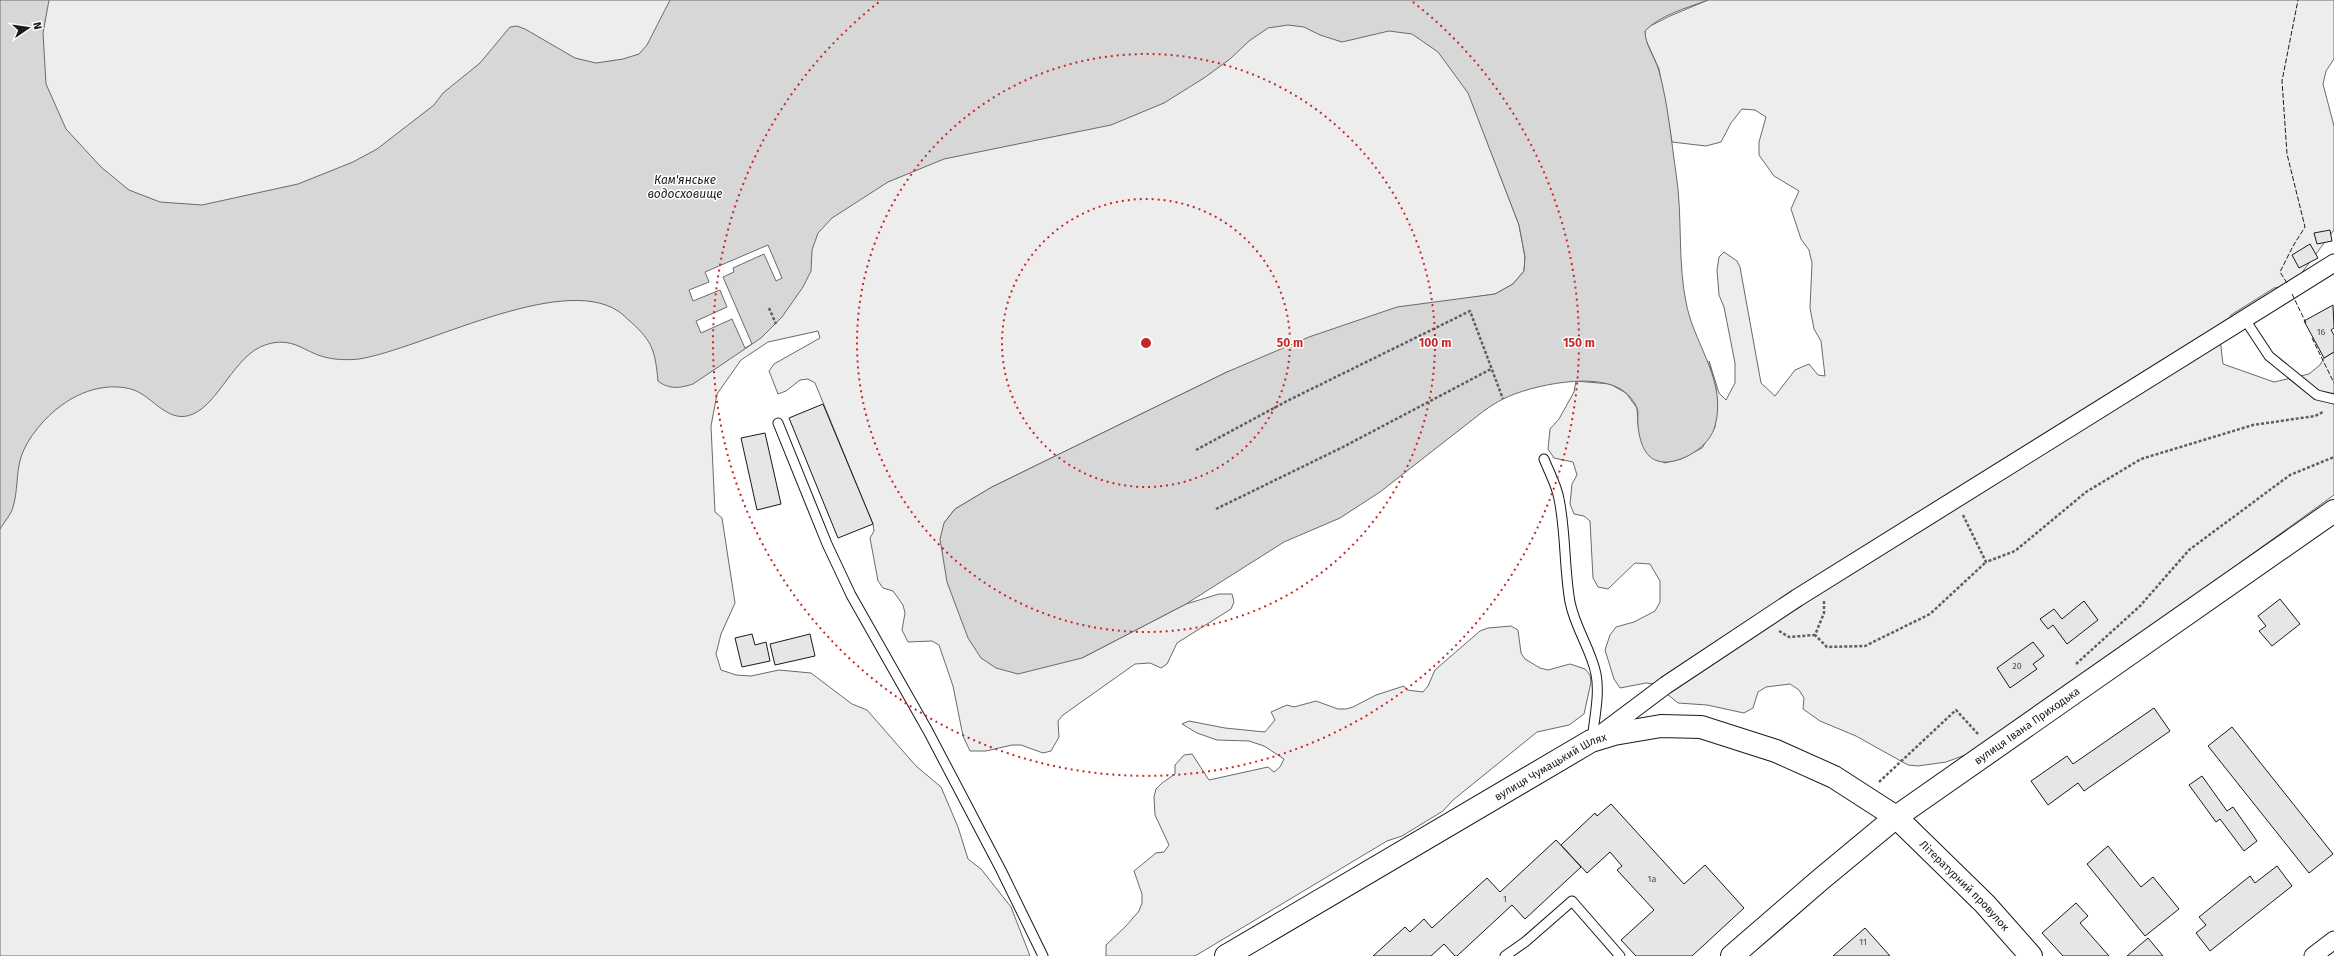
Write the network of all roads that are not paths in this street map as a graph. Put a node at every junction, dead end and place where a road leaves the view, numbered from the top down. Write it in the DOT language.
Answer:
graph roads {
  1 [pos="2332,261"];
  2 [pos="2244,318"];
  3 [pos="2334,400"];
  4 [pos="778,422"];
  5 [pos="1544,459"];
  6 [pos="2334,511"];
  7 [pos="1592,741"];
  8 [pos="1896,817"];
  9 [pos="2334,940"];
  10 [pos="1615,954"];
  11 [pos="1736,955"];
  12 [pos="1042,956"];
  13 [pos="1226,956"];
  14 [pos="1505,956"];
  15 [pos="2031,956"];
  16 [pos="2313,956"];
  1 -- 2 [label="street"];
  2 -- 3 [label="lane"];
  2 -- 7 [label="street"];
  4 -- 12 [label="lane"];
  5 -- 7 [label="lane"];
  6 -- 8 [label="main road, вулиця Івана Приходька"];
  7 -- 8 [label="main road, вулиця Чумацький Шлях"];
  7 -- 13 [label="main road, вулиця Чумацький Шлях"];
  8 -- 11 [label="main road, вулиця Івана Приходька"];
  8 -- 15 [label="main road, Літературний провулок"];
  9 -- 16 [label="street"];
  10 -- 14 [label="lane"];
}
